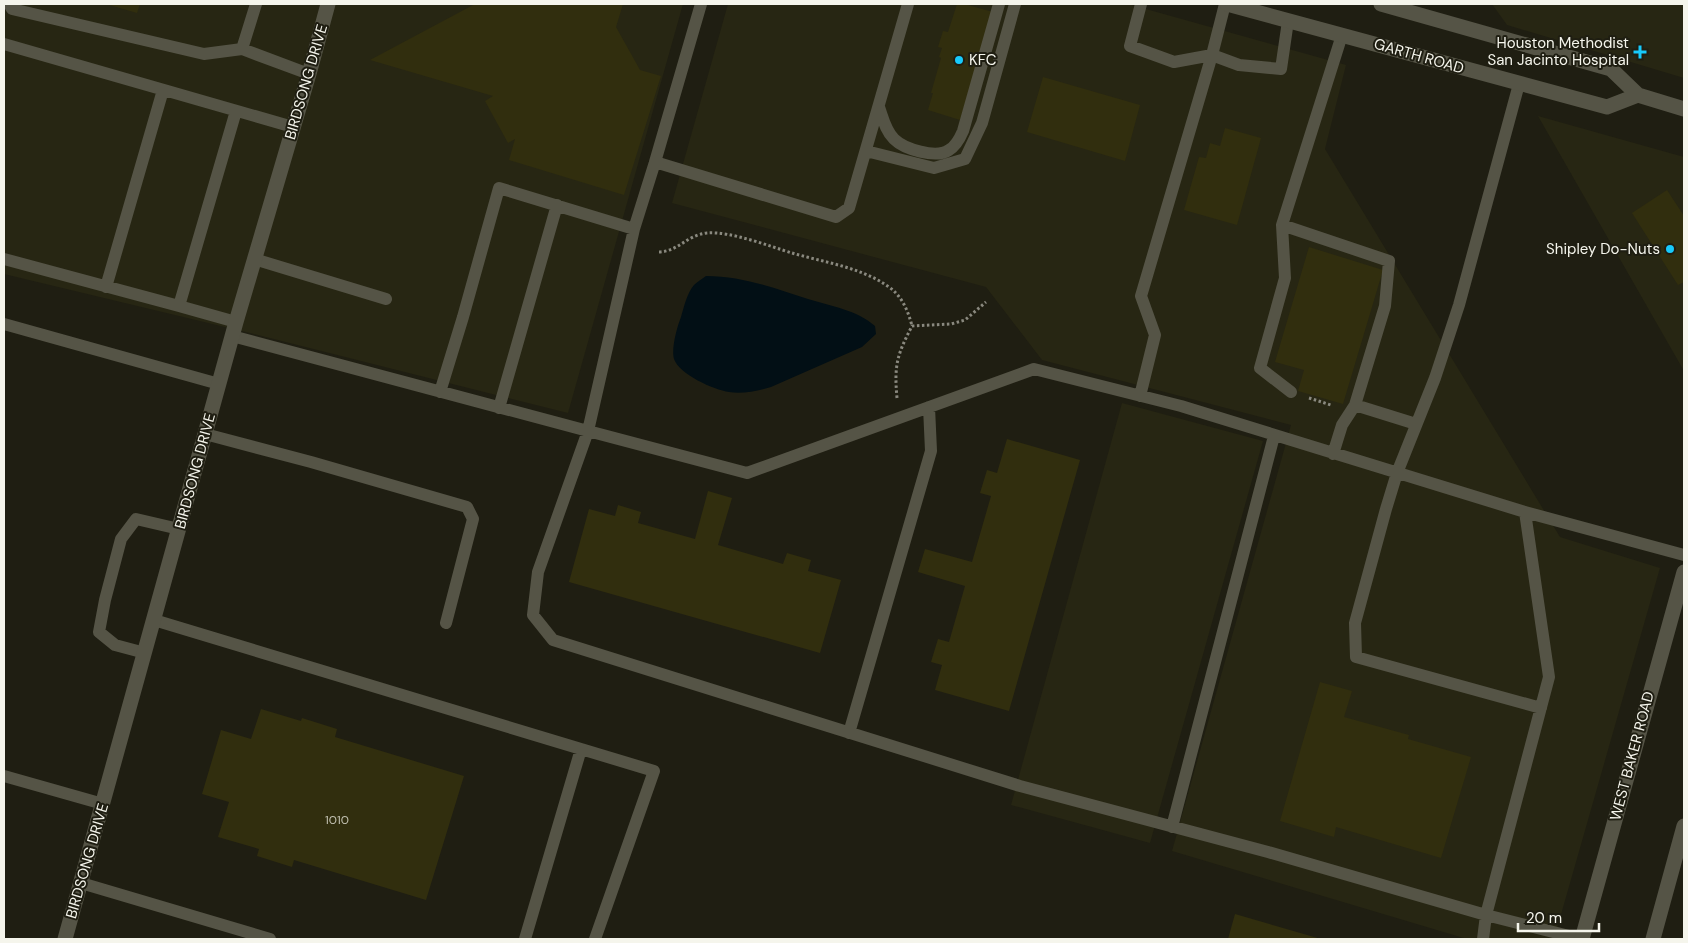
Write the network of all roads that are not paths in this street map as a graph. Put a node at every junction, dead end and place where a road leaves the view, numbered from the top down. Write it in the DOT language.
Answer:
graph roads {
  1 [pos="9,4"];
  2 [pos="256,4"];
  3 [pos="328,4"];
  4 [pos="701,4"];
  5 [pos="908,4"];
  6 [pos="999,4"];
  7 [pos="1015,4"];
  8 [pos="1141,4"];
  9 [pos="1226,4"];
  10 [pos="1381,4"];
  11 [pos="1288,21"];
  12 [pos="1342,35"];
  13 [pos="4,44"];
  14 [pos="242,49"];
  15 [pos="1212,55"];
  16 [pos="309,74"];
  17 [pos="1519,84"];
  18 [pos="163,90"];
  19 [pos="1638,95"];
  20 [pos="879,106"];
  21 [pos="1684,109"];
  22 [pos="236,111"];
  23 [pos="294,127"];
  24 [pos="866,151"];
  25 [pos="655,162"];
  26 [pos="557,205"];
  27 [pos="1282,225"];
  28 [pos="634,229"];
  29 [pos="254,259"];
  30 [pos="4,260"];
  31 [pos="106,287"];
  32 [pos="386,299"];
  33 [pos="178,306"];
  34 [pos="4,324"];
  35 [pos="234,329"];
  36 [pos="219,384"];
  37 [pos="440,392"];
  38 [pos="1291,392"];
  39 [pos="1140,396"];
  40 [pos="928,407"];
  41 [pos="499,408"];
  42 [pos="1353,408"];
  43 [pos="1416,424"];
  44 [pos="588,431"];
  45 [pos="205,434"];
  46 [pos="1274,436"];
  47 [pos="1333,454"];
  48 [pos="1397,473"];
  49 [pos="1525,512"];
  50 [pos="179,529"];
  51 [pos="1684,555"];
  52 [pos="1684,572"];
  53 [pos="154,620"];
  54 [pos="446,624"];
  55 [pos="145,653"];
  56 [pos="1541,708"];
  57 [pos="849,733"];
  58 [pos="581,749"];
  59 [pos="4,776"];
  60 [pos="103,804"];
  61 [pos="1684,826"];
  62 [pos="1172,827"];
  63 [pos="81,883"];
  64 [pos="1486,915"];
  65 [pos="65,939"];
  66 [pos="270,939"];
  67 [pos="524,939"];
  68 [pos="595,939"];
  69 [pos="1483,939"];
  70 [pos="1582,939"];
  71 [pos="1653,939"];
  1 -- 14 [label="lane"];
  2 -- 14 [label="lane"];
  3 -- 16 [label="main road, BIRDSONG DRIVE"];
  4 -- 25 [label="lane"];
  5 -- 20 [label="lane"];
  6 -- 20 [label="lane"];
  7 -- 24 [label="lane"];
  8 -- 15 [label="lane"];
  9 -- 11 [label="main road, GARTH ROAD"];
  9 -- 15 [label="lane"];
  10 -- 19 [label="main road"];
  11 -- 12 [label="main road, GARTH ROAD"];
  11 -- 15 [label="lane"];
  12 -- 17 [label="main road, GARTH ROAD"];
  12 -- 27 [label="lane"];
  13 -- 18 [label="lane"];
  14 -- 16 [label="lane"];
  15 -- 39 [label="lane"];
  16 -- 23 [label="main road, BIRDSONG DRIVE"];
  17 -- 19 [label="main road, GARTH ROAD"];
  17 -- 43 [label="lane"];
  18 -- 22 [label="lane"];
  18 -- 31 [label="lane"];
  19 -- 21 [label="main road"];
  20 -- 24 [label="lane"];
  22 -- 23 [label="lane"];
  22 -- 33 [label="lane"];
  23 -- 29 [label="main road, BIRDSONG DRIVE"];
  24 -- 25 [label="lane"];
  25 -- 28 [label="lane"];
  26 -- 28 [label="lane"];
  26 -- 37 [label="lane"];
  26 -- 41 [label="lane"];
  27 -- 38 [label="lane"];
  27 -- 42 [label="lane"];
  28 -- 44 [label="lane"];
  29 -- 32 [label="lane"];
  29 -- 35 [label="main road, BIRDSONG DRIVE"];
  30 -- 31 [label="lane"];
  31 -- 33 [label="lane"];
  33 -- 35 [label="lane"];
  34 -- 36 [label="lane"];
  35 -- 36 [label="main road, BIRDSONG DRIVE"];
  35 -- 37 [label="lane"];
  36 -- 45 [label="main road, BIRDSONG DRIVE"];
  37 -- 41 [label="lane"];
  39 -- 40 [label="lane"];
  39 -- 46 [label="lane"];
  40 -- 44 [label="lane"];
  40 -- 57 [label="lane"];
  41 -- 44 [label="lane"];
  42 -- 43 [label="lane"];
  42 -- 47 [label="lane"];
  43 -- 48 [label="lane"];
  44 -- 57 [label="lane"];
  45 -- 50 [label="main road, BIRDSONG DRIVE"];
  45 -- 54 [label="lane"];
  46 -- 47 [label="lane"];
  46 -- 62 [label="lane"];
  47 -- 48 [label="lane"];
  48 -- 49 [label="lane"];
  48 -- 56 [label="lane"];
  49 -- 51 [label="lane"];
  49 -- 56 [label="lane"];
  50 -- 53 [label="main road, BIRDSONG DRIVE"];
  50 -- 55 [label="lane"];
  52 -- 70 [label="main road, WEST BAKER ROAD"];
  53 -- 55 [label="main road, BIRDSONG DRIVE"];
  53 -- 58 [label="lane"];
  55 -- 60 [label="main road, BIRDSONG DRIVE"];
  56 -- 64 [label="lane"];
  57 -- 62 [label="lane"];
  58 -- 67 [label="lane"];
  58 -- 68 [label="lane"];
  59 -- 60 [label="lane"];
  60 -- 63 [label="main road, BIRDSONG DRIVE"];
  61 -- 71 [label="main road"];
  62 -- 64 [label="lane"];
  63 -- 65 [label="main road, BIRDSONG DRIVE"];
  63 -- 66 [label="lane"];
  64 -- 69 [label="lane"];
  64 -- 70 [label="lane"];
}
